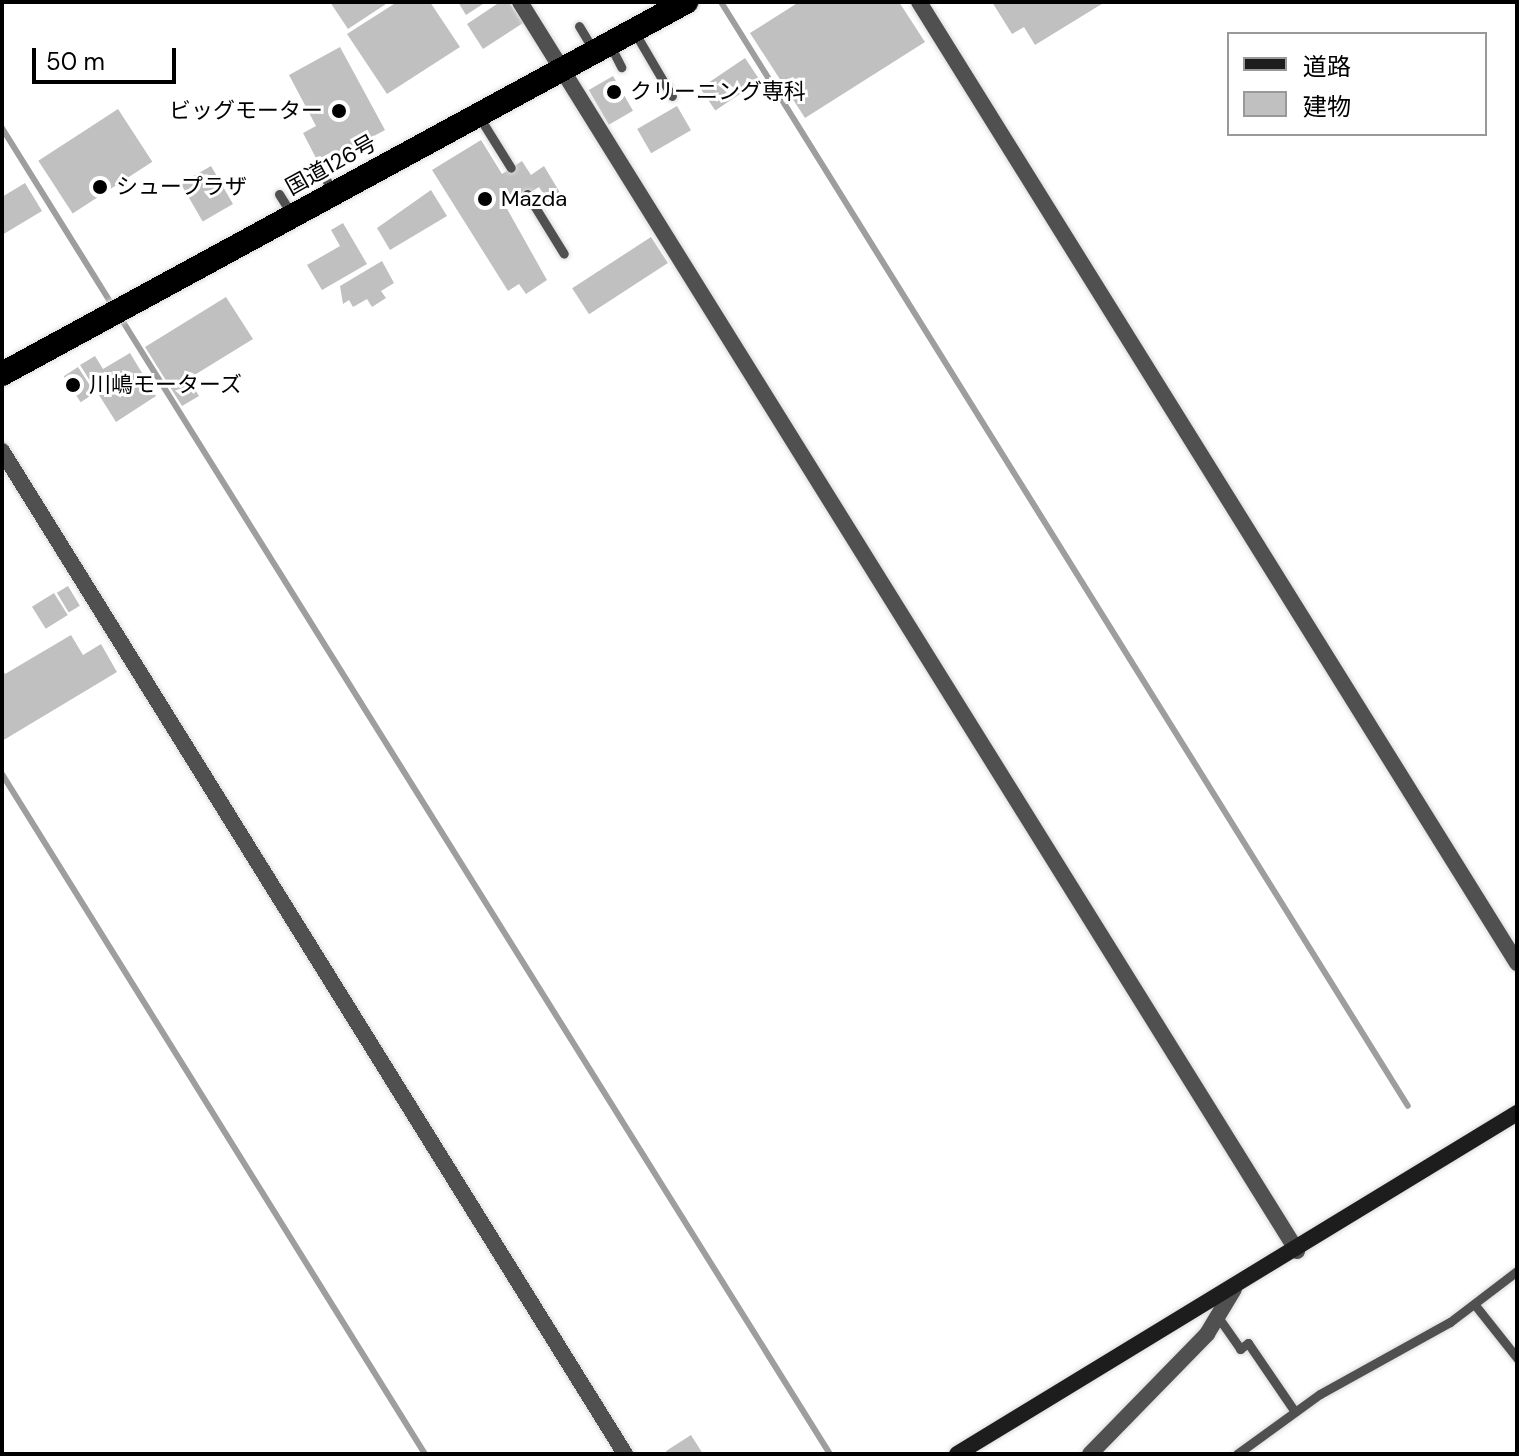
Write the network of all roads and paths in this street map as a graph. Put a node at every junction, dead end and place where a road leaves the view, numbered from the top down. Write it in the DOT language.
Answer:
graph roads {
  1 [pos="520,2"];
  2 [pos="685,2"];
  3 [pos="919,2"];
  4 [pos="579,26"];
  5 [pos="634,31"];
  6 [pos="602,48"];
  7 [pos="621,67"];
  8 [pos="562,70"];
  9 [pos="672,96"];
  10 [pos="478,115"];
  11 [pos="511,168"];
  12 [pos="320,170"];
  13 [pos="334,193"];
  14 [pos="279,194"];
  15 [pos="527,194"];
  16 [pos="292,215"];
  17 [pos="564,254"];
  18 [pos="2,374"];
  19 [pos="2,451"];
  20 [pos="1517,963"];
  21 [pos="1517,1113"];
  22 [pos="1297,1251"];
  23 [pos="1516,1274"];
  24 [pos="1234,1289"];
  25 [pos="1475,1305"];
  26 [pos="1218,1317"];
  27 [pos="1517,1358"];
  28 [pos="1295,1412"];
  29 [pos="961,1453"];
  30 [pos="625,1454"];
  31 [pos="1090,1454"];
  32 [pos="1237,1454"];
  1 -- 8 [label="street"];
  2 -- 5 [label="highway, 国道126号"];
  3 -- 20 [label="street"];
  4 -- 6 [label="lane"];
  5 -- 6 [label="highway, 国道126号"];
  5 -- 9 [label="lane"];
  6 -- 7 [label="lane"];
  6 -- 8 [label="highway, 国道126号"];
  8 -- 10 [label="highway, 国道126号"];
  8 -- 22 [label="street"];
  10 -- 11 [label="lane"];
  10 -- 13 [label="highway, 国道126号"];
  12 -- 13 [label="lane"];
  13 -- 16 [label="highway, 国道126号"];
  14 -- 16 [label="lane"];
  15 -- 17 [label="lane"];
  16 -- 18 [label="highway, 国道126号"];
  19 -- 30 [label="street"];
  21 -- 22 [label="street"];
  22 -- 24 [label="street"];
  23 -- 25 [label="lane"];
  24 -- 26 [label="street"];
  24 -- 29 [label="street"];
  25 -- 27 [label="lane"];
  25 -- 28 [label="lane"];
  26 -- 28 [label="lane"];
  26 -- 31 [label="street"];
  28 -- 32 [label="lane"];
}
